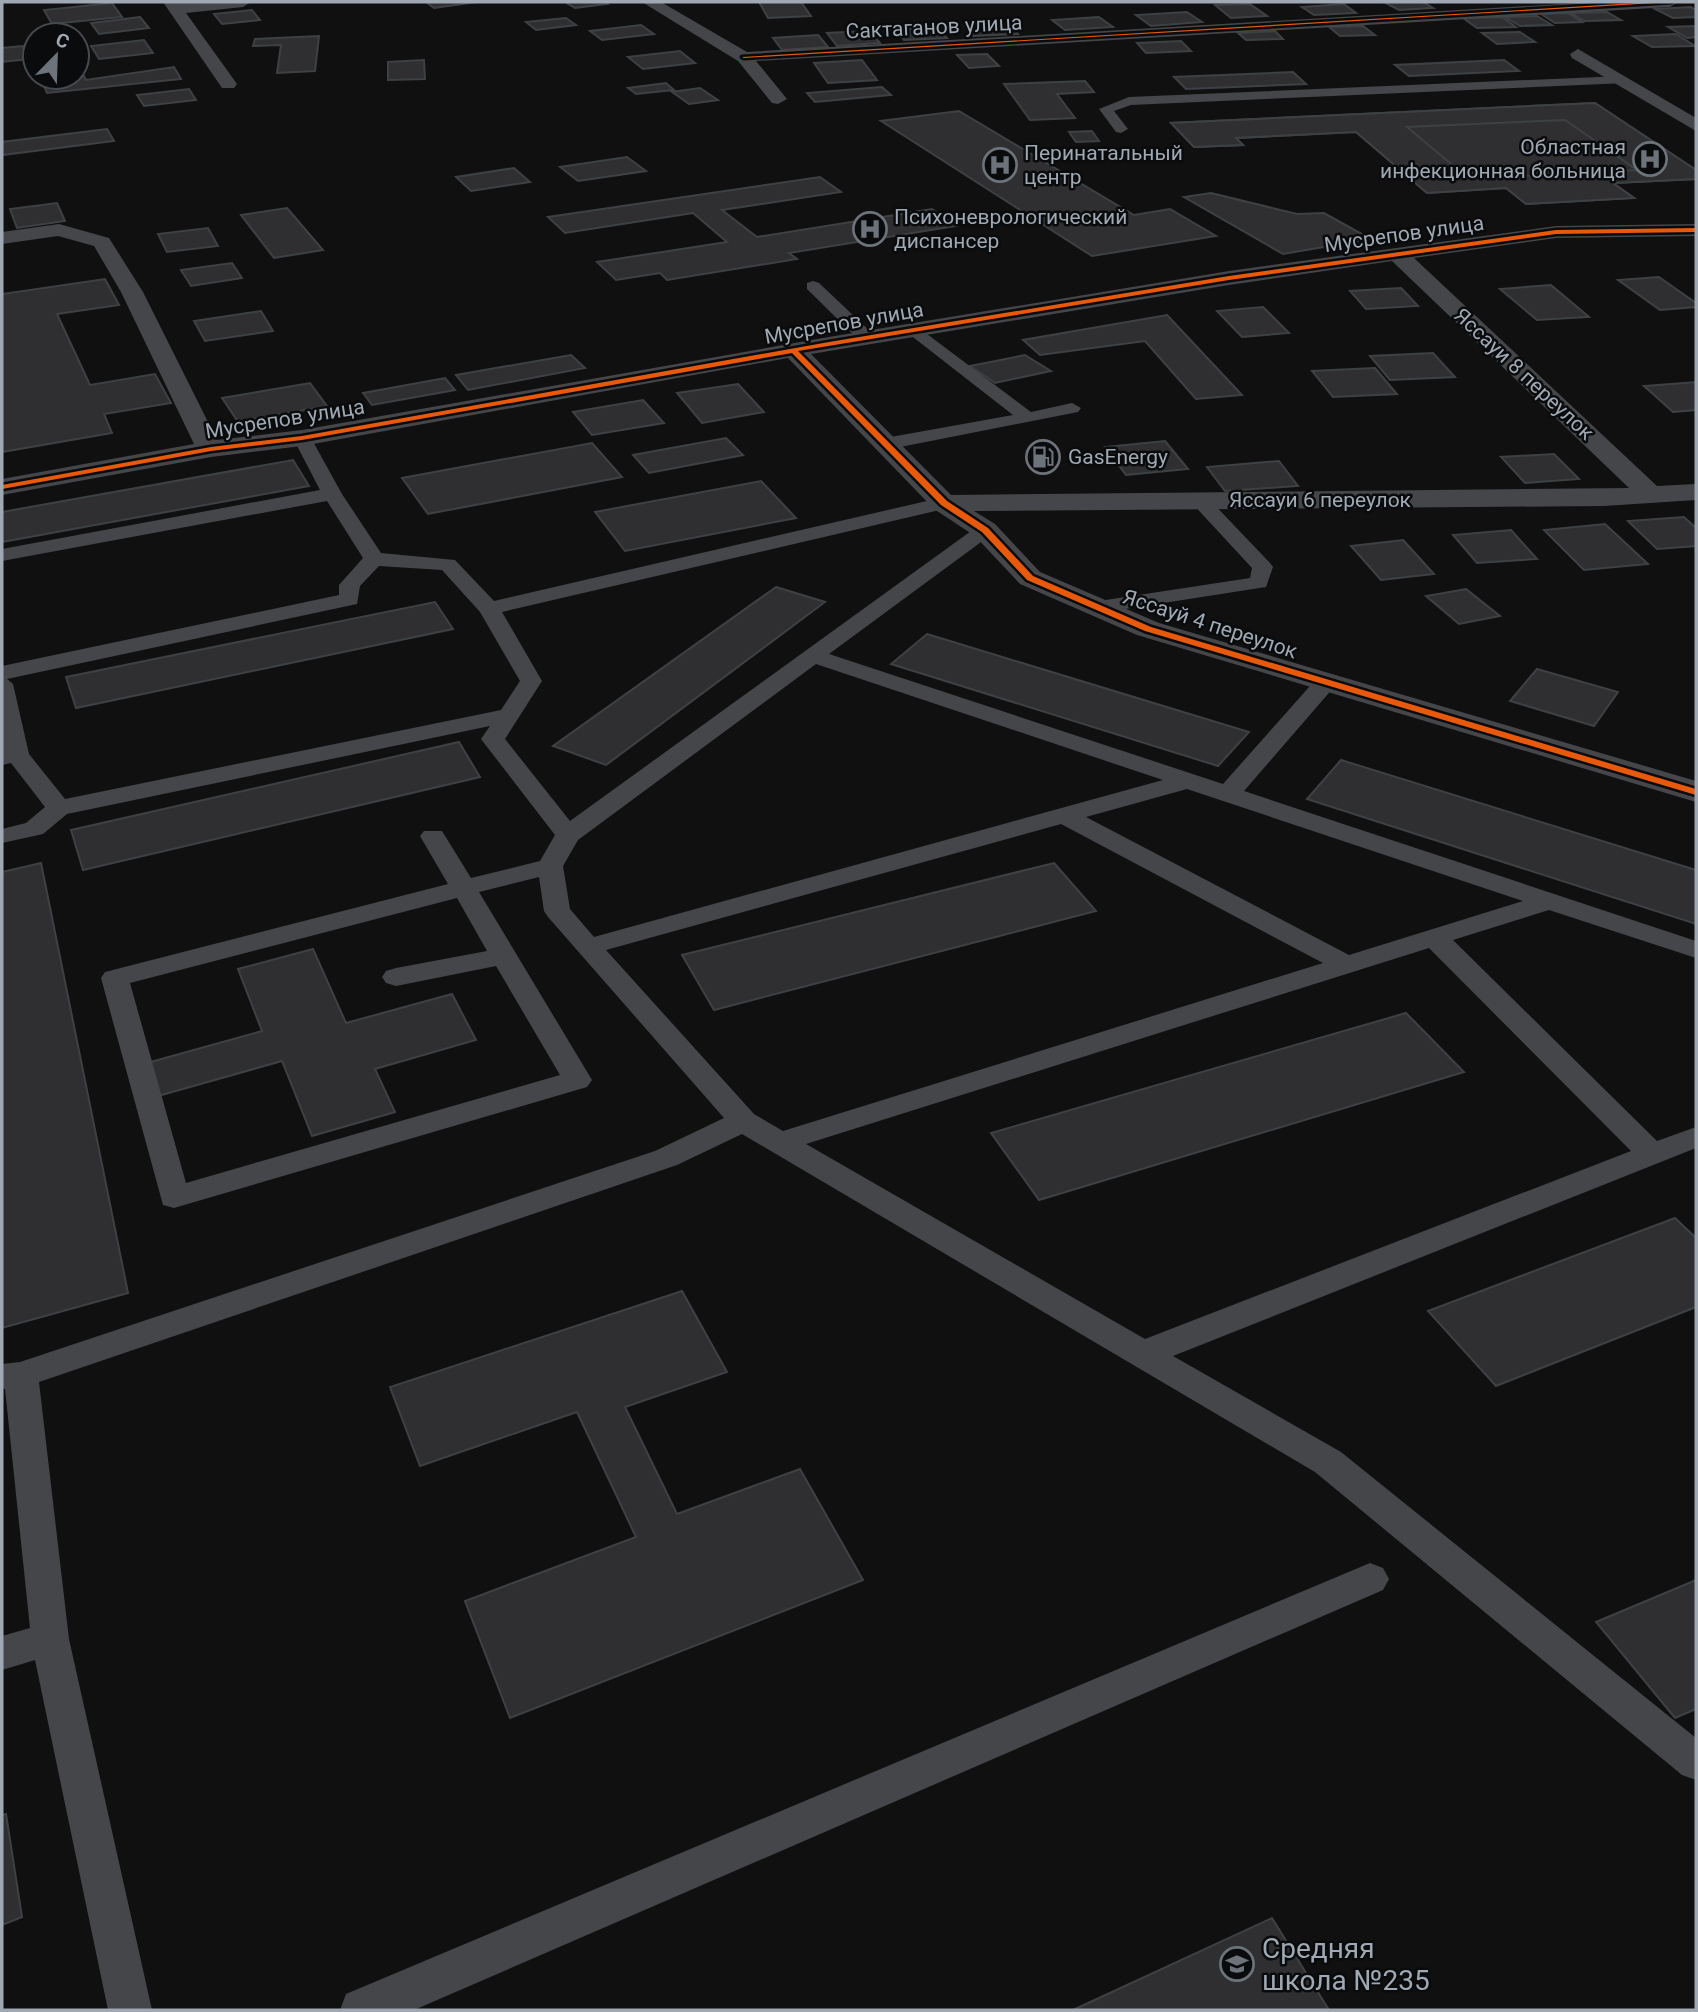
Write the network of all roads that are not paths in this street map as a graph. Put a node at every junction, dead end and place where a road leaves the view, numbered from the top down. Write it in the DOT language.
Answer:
graph roads {
  1 [pos="243,2"];
  2 [pos="650,2"];
  3 [pos="1670,2"];
  4 [pos="1568,5"];
  5 [pos="174,6"];
  6 [pos="1578,54"];
  7 [pos="744,57"];
  8 [pos="1622,80"];
  9 [pos="228,84"];
  10 [pos="778,99"];
  11 [pos="1696,126"];
  12 [pos="1121,130"];
  13 [pos="1696,230"];
  14 [pos="2,238"];
  15 [pos="1397,254"];
  16 [pos="813,286"];
  17 [pos="915,330"];
  18 [pos="867,338"];
  19 [pos="794,351"];
  20 [pos="1072,408"];
  21 [pos="1028,418"];
  22 [pos="302,438"];
  23 [pos="885,444"];
  24 [pos="211,449"];
  25 [pos="2,487"];
  26 [pos="1696,492"];
  27 [pos="332,494"];
  28 [pos="1651,495"];
  29 [pos="1200,501"];
  30 [pos="944,503"];
  31 [pos="985,530"];
  32 [pos="2,555"];
  33 [pos="374,559"];
  34 [pos="1098,607"];
  35 [pos="489,609"];
  36 [pos="813,656"];
  37 [pos="2,673"];
  38 [pos="1326,682"];
  39 [pos="2,684"];
  40 [pos="509,715"];
  41 [pos="9,757"];
  42 [pos="1188,781"];
  43 [pos="1696,792"];
  44 [pos="1228,794"];
  45 [pos="59,808"];
  46 [pos="1063,815"];
  47 [pos="433,835"];
  48 [pos="568,835"];
  49 [pos="2,836"];
  50 [pos="550,866"];
  51 [pos="466,887"];
  52 [pos="1550,901"];
  53 [pos="1435,937"];
  54 [pos="587,947"];
  55 [pos="1696,950"];
  56 [pos="505,956"];
  57 [pos="1347,965"];
  58 [pos="396,977"];
  59 [pos="743,1121"];
  60 [pos="1696,1137"];
  61 [pos="780,1142"];
  62 [pos="1651,1153"];
  63 [pos="1143,1354"];
  64 [pos="11,1376"];
  65 [pos="1370,1579"];
  66 [pos="50,1639"];
  67 [pos="2,1653"];
  68 [pos="1696,1762"];
  69 [pos="130,2010"];
  70 [pos="362,2010"];
  1 -- 5 [label="street"];
  2 -- 7 [label="street"];
  3 -- 4 [label="street, Сактаганов улица"];
  4 -- 7 [label="street, Сактаганов улица"];
  5 -- 9 [label="street"];
  6 -- 8 [label="street"];
  7 -- 10 [label="street"];
  8 -- 11 [label="street"];
  8 -- 12 [label="lane"];
  13 -- 15 [label="street, Мусрепов улица"];
  14 -- 24 [label="street"];
  15 -- 17 [label="street, Мусрепов улица"];
  15 -- 28 [label="street, Яссауи 8 переулок"];
  16 -- 18 [label="lane"];
  17 -- 18 [label="street, Мусрепов улица"];
  17 -- 21 [label="lane"];
  18 -- 19 [label="street, Мусрепов улица"];
  19 -- 22 [label="street, Мусрепов улица"];
  19 -- 23 [label="street, Яссауй 4 переулок"];
  20 -- 21 [label="lane"];
  21 -- 23 [label="lane"];
  22 -- 24 [label="street, Мусрепов улица"];
  22 -- 27 [label="lane"];
  23 -- 30 [label="street, Яссауй 4 переулок"];
  24 -- 25 [label="street, Мусрепов улица"];
  26 -- 28 [label="street, Яссауи 6 переулок"];
  27 -- 32 [label="lane"];
  27 -- 33 [label="lane"];
  28 -- 29 [label="street, Яссауи 6 переулок"];
  29 -- 30 [label="street, Яссауи 6 переулок"];
  29 -- 34 [label="lane"];
  30 -- 31 [label="street, Яссауй 4 переулок"];
  30 -- 35 [label="lane"];
  31 -- 34 [label="street, Яссауй 4 переулок"];
  31 -- 36 [label="lane"];
  33 -- 35 [label="lane"];
  33 -- 37 [label="lane"];
  34 -- 38 [label="street, Яссауй 4 переулок"];
  35 -- 40 [label="lane"];
  36 -- 42 [label="lane"];
  36 -- 48 [label="lane"];
  38 -- 43 [label="street, Яссауй 4 переулок"];
  38 -- 44 [label="lane"];
  39 -- 41 [label="lane"];
  40 -- 45 [label="lane"];
  40 -- 48 [label="lane"];
  41 -- 45 [label="lane"];
  42 -- 44 [label="lane"];
  42 -- 46 [label="lane"];
  44 -- 52 [label="lane"];
  45 -- 49 [label="lane"];
  46 -- 54 [label="lane"];
  46 -- 57 [label="lane"];
  47 -- 51 [label="lane"];
  48 -- 50 [label="lane"];
  50 -- 51 [label="lane"];
  50 -- 54 [label="lane"];
  51 -- 56 [label="lane"];
  51 -- 56 [label="lane"];
  52 -- 53 [label="lane"];
  52 -- 55 [label="lane"];
  53 -- 57 [label="lane"];
  53 -- 62 [label="lane"];
  54 -- 59 [label="lane"];
  56 -- 58 [label="lane"];
  57 -- 61 [label="lane"];
  59 -- 61 [label="lane"];
  59 -- 64 [label="lane"];
  60 -- 62 [label="lane"];
  61 -- 63 [label="lane"];
  62 -- 63 [label="lane"];
  63 -- 68 [label="lane"];
  64 -- 66 [label="lane"];
  65 -- 70 [label="lane"];
  66 -- 67 [label="lane"];
  66 -- 69 [label="lane"];
}
